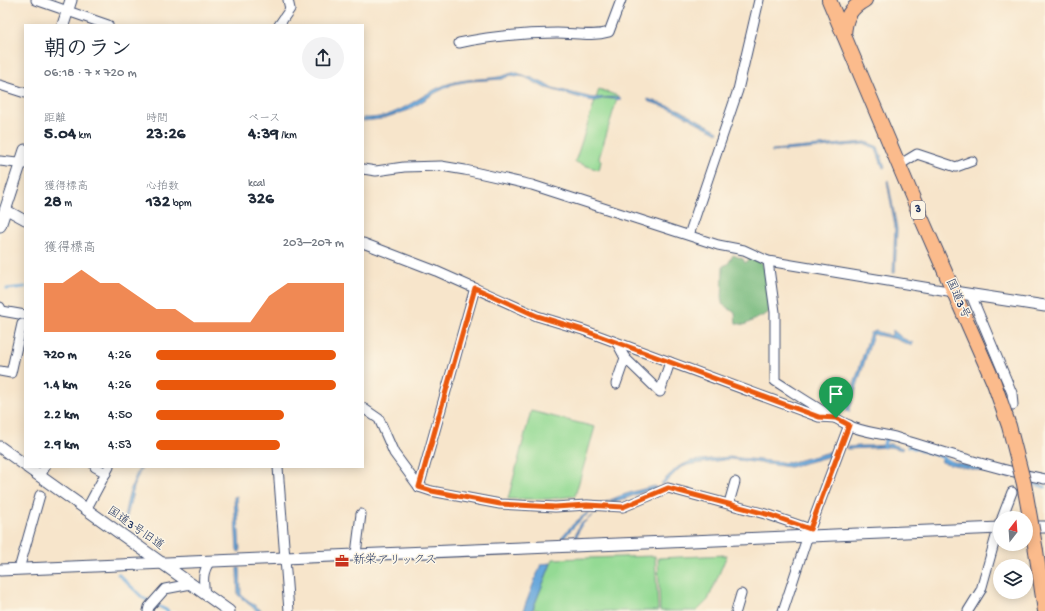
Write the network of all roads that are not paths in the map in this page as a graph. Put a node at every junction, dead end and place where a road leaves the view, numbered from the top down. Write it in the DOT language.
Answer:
graph roads {
  1 [pos="36,0"];
  2 [pos="288,0"];
  3 [pos="620,0"];
  4 [pos="759,0"];
  5 [pos="829,0"];
  6 [pos="865,0"];
  7 [pos="69,5"];
  8 [pos="63,24"];
  9 [pos="106,24"];
  10 [pos="280,24"];
  11 [pos="844,36"];
  12 [pos="459,43"];
  13 [pos="0,85"];
  14 [pos="24,93"];
  15 [pos="0,161"];
  16 [pos="972,161"];
  17 [pos="23,163"];
  18 [pos="899,165"];
  19 [pos="364,169"];
  20 [pos="5,209"];
  21 [pos="24,219"];
  22 [pos="0,226"];
  23 [pos="689,235"];
  24 [pos="364,242"];
  25 [pos="768,261"];
  26 [pos="475,288"];
  27 [pos="954,292"];
  28 [pos="971,295"];
  29 [pos="1045,306"];
  30 [pos="0,307"];
  31 [pos="24,319"];
  32 [pos="22,342"];
  33 [pos="617,343"];
  34 [pos="625,358"];
  35 [pos="670,362"];
  36 [pos="0,371"];
  37 [pos="616,384"];
  38 [pos="1013,405"];
  39 [pos="364,409"];
  40 [pos="836,418"];
  41 [pos="849,425"];
  42 [pos="0,447"];
  43 [pos="24,465"];
  44 [pos="32,468"];
  45 [pos="278,468"];
  46 [pos="108,470"];
  47 [pos="43,472"];
  48 [pos="1045,479"];
  49 [pos="735,482"];
  50 [pos="419,487"];
  51 [pos="1012,492"];
  52 [pos="40,495"];
  53 [pos="729,503"];
  54 [pos="86,510"];
  55 [pos="1005,511"];
  56 [pos="361,514"];
  57 [pos="993,524"];
  58 [pos="1033,527"];
  59 [pos="1045,527"];
  60 [pos="809,533"];
  61 [pos="993,548"];
  62 [pos="356,554"];
  63 [pos="285,558"];
  64 [pos="210,561"];
  65 [pos="161,563"];
  66 [pos="19,569"];
  67 [pos="0,570"];
  68 [pos="191,584"];
  69 [pos="205,594"];
  70 [pos="741,594"];
  71 [pos="216,607"];
  72 [pos="148,611"];
  73 [pos="229,611"];
  74 [pos="289,611"];
  75 [pos="736,611"];
  76 [pos="783,611"];
  77 [pos="968,611"];
  78 [pos="1045,611"];
  1 -- 7 [label="street"];
  2 -- 10 [label="street"];
  3 -- 12 [label="street"];
  4 -- 23 [label="street"];
  5 -- 11 [label="highway, 国道3号 / 3"];
  6 -- 11 [label="highway"];
  7 -- 8 [label="street"];
  7 -- 9 [label="street"];
  11 -- 18 [label="highway, 国道3号 / 3"];
  13 -- 14 [label="street"];
  15 -- 17 [label="street"];
  16 -- 18 [label="street"];
  17 -- 20 [label="street"];
  18 -- 27 [label="highway, 国道3号 / 3"];
  19 -- 23 [label="street"];
  20 -- 21 [label="street"];
  20 -- 22 [label="street"];
  23 -- 25 [label="street"];
  24 -- 26 [label="street"];
  25 -- 27 [label="street"];
  25 -- 40 [label="street"];
  26 -- 33 [label="street"];
  26 -- 50 [label="street"];
  27 -- 28 [label="street"];
  27 -- 78 [label="highway, 国道3号 / 3, bridge"];
  28 -- 29 [label="street"];
  28 -- 38 [label="street"];
  30 -- 31 [label="street"];
  31 -- 32 [label="street"];
  32 -- 36 [label="street"];
  33 -- 34 [label="street"];
  33 -- 35 [label="street"];
  34 -- 35 [label="street"];
  34 -- 37 [label="street"];
  35 -- 40 [label="street"];
  39 -- 50 [label="street"];
  40 -- 41 [label="street"];
  41 -- 48 [label="street"];
  41 -- 60 [label="street"];
  42 -- 43 [label="street, 国道3号旧道"];
  44 -- 47 [label="street, 国道3号旧道"];
  45 -- 63 [label="street"];
  46 -- 54 [label="street"];
  47 -- 54 [label="street, 国道3号旧道"];
  49 -- 53 [label="street"];
  50 -- 53 [label="street"];
  51 -- 55 [label="street"];
  52 -- 66 [label="street"];
  53 -- 60 [label="street"];
  54 -- 65 [label="street, 国道3号旧道"];
  56 -- 62 [label="street"];
  57 -- 60 [label="street"];
  58 -- 59 [label="street"];
  60 -- 62 [label="street"];
  60 -- 76 [label="street"];
  61 -- 77 [label="street"];
  62 -- 63 [label="street"];
  63 -- 64 [label="street"];
  63 -- 74 [label="street"];
  64 -- 65 [label="street"];
  64 -- 69 [label="street"];
  65 -- 66 [label="street"];
  65 -- 68 [label="street, 国道3号旧道"];
  66 -- 67 [label="street"];
  68 -- 69 [label="street, 国道3号旧道"];
  68 -- 72 [label="street"];
  69 -- 71 [label="street, 国道3号旧道"];
  70 -- 75 [label="street"];
  71 -- 73 [label="street, 国道3号旧道"];
}
